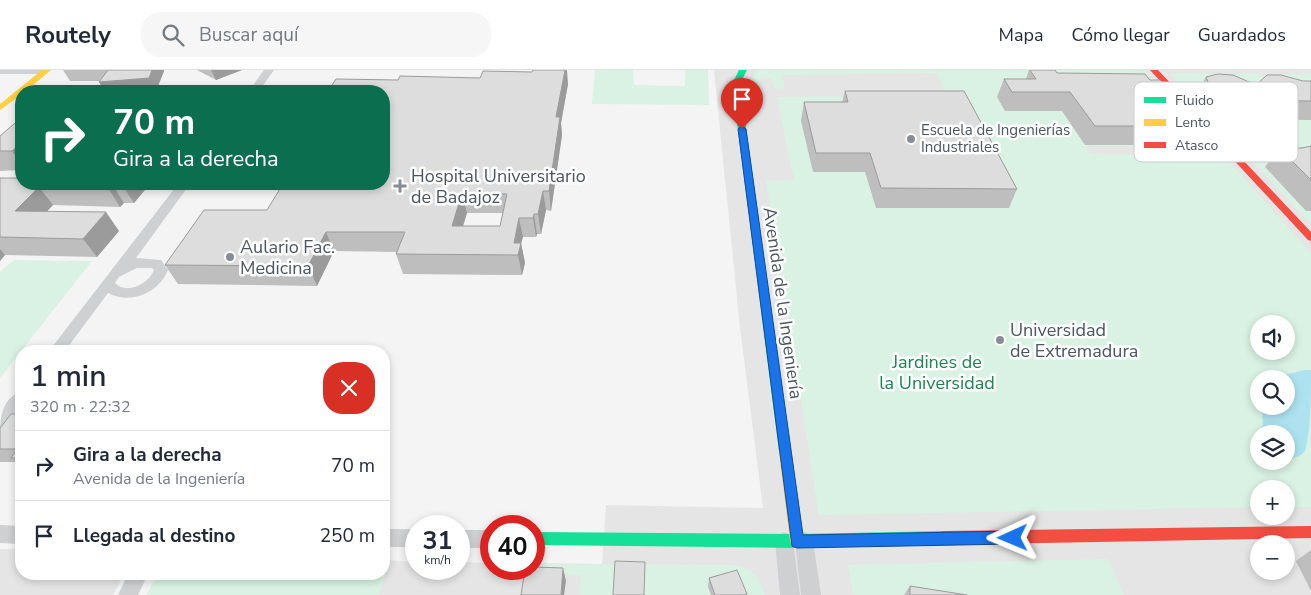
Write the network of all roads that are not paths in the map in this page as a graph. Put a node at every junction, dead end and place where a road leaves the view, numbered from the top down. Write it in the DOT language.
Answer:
graph roads {
  1 [pos="269,70"];
  2 [pos="743,70"];
  3 [pos="1154,70"];
  4 [pos="0,71"];
  5 [pos="46,71"];
  6 [pos="58,75"];
  7 [pos="1165,82"];
  8 [pos="29,85"];
  9 [pos="46,85"];
  10 [pos="258,85"];
  11 [pos="15,96"];
  12 [pos="0,108"];
  13 [pos="1240,162"];
  14 [pos="180,190"];
  15 [pos="1311,238"];
  16 [pos="120,270"];
  17 [pos="109,284"];
  18 [pos="63,345"];
  19 [pos="15,406"];
  20 [pos="0,426"];
  21 [pos="1311,532"];
  22 [pos="0,534"];
  23 [pos="15,535"];
  24 [pos="390,538"];
  25 [pos="405,538"];
  26 [pos="545,539"];
  27 [pos="795,541"];
  28 [pos="135,580"];
  29 [pos="128,595"];
  30 [pos="790,595"];
  31 [pos="811,595"];
  1 -- 10 [label="street"];
  2 -- 27 [label="street, Avenida de la Ingeniería"];
  3 -- 7 [label="street"];
  4 -- 5 [label="street"];
  5 -- 8 [label="street"];
  6 -- 9 [label="street"];
  11 -- 12 [label="street"];
  13 -- 15 [label="street"];
  14 -- 16 [label="street"];
  16 -- 17 [label="street"];
  16 -- 17 [label="street"];
  17 -- 18 [label="street"];
  19 -- 20 [label="street"];
  21 -- 27 [label="street"];
  22 -- 23 [label="street"];
  24 -- 25 [label="street"];
  26 -- 27 [label="street"];
  27 -- 30 [label="street"];
  27 -- 31 [label="street"];
  28 -- 29 [label="street"];
}
